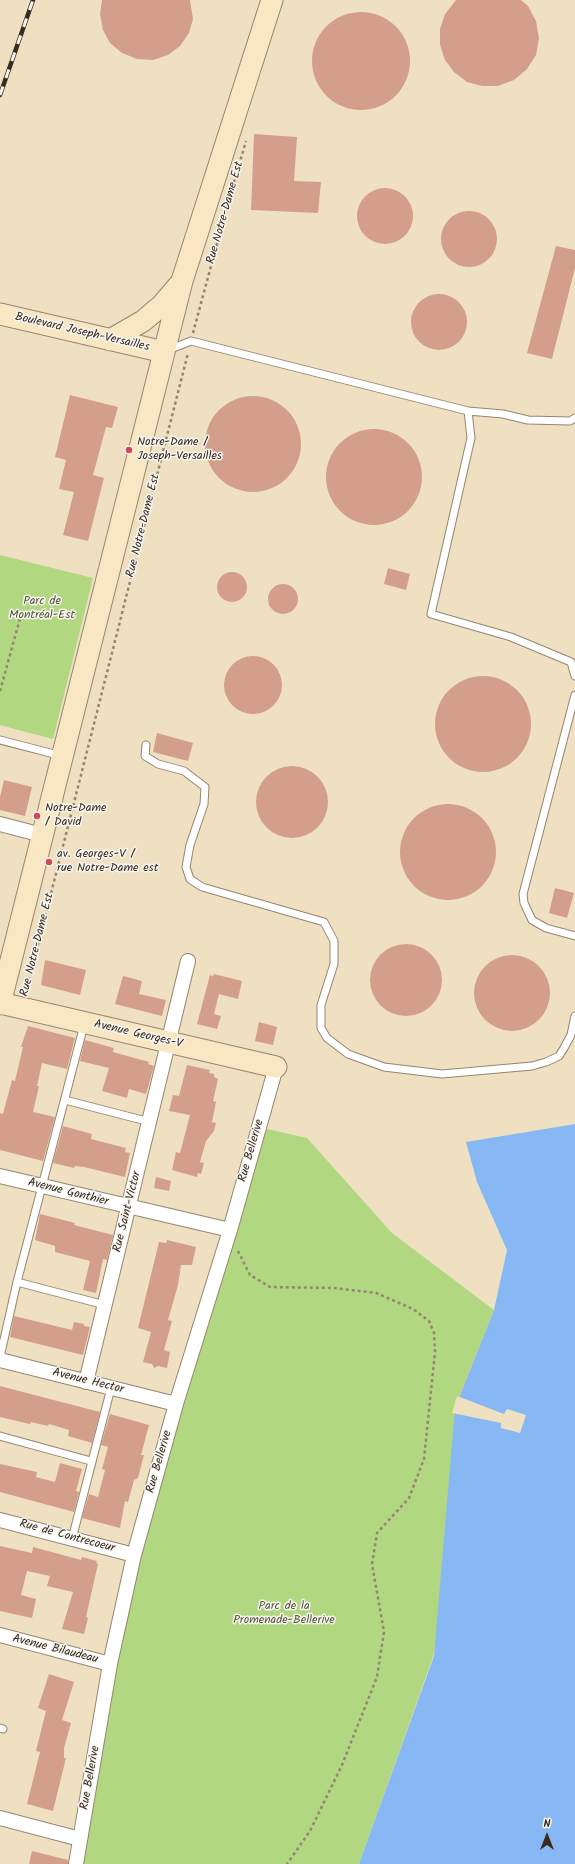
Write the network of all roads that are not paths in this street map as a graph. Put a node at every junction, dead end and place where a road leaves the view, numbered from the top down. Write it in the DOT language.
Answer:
graph roads {
  1 [pos="272,0"];
  2 [pos="182,281"];
  3 [pos="0,314"];
  4 [pos="110,340"];
  5 [pos="164,352"];
  6 [pos="468,411"];
  7 [pos="575,418"];
  8 [pos="575,676"];
  9 [pos="575,695"];
  10 [pos="0,740"];
  11 [pos="146,745"];
  12 [pos="62,756"];
  13 [pos="0,824"];
  14 [pos="42,835"];
  15 [pos="575,936"];
  16 [pos="188,961"];
  17 [pos="0,1003"];
  18 [pos="575,1016"];
  19 [pos="84,1023"];
  20 [pos="167,1042"];
  21 [pos="276,1067"];
  22 [pos="65,1100"];
  23 [pos="150,1122"];
  24 [pos="0,1176"];
  25 [pos="42,1187"];
  26 [pos="130,1208"];
  27 [pos="230,1230"];
  28 [pos="17,1282"];
  29 [pos="105,1305"];
  30 [pos="0,1356"];
  31 [pos="0,1360"];
  32 [pos="86,1382"];
  33 [pos="111,1388"];
  34 [pos="176,1404"];
  35 [pos="0,1436"];
  36 [pos="92,1461"];
  37 [pos="0,1520"];
  38 [pos="72,1539"];
  39 [pos="134,1555"];
  40 [pos="0,1635"];
  41 [pos="110,1664"];
  42 [pos="0,1818"];
  43 [pos="80,1839"];
  44 [pos="76,1864"];
  1 -- 2 [label="main road, Rue Notre-Dame Est"];
  2 -- 4 [label="main road"];
  2 -- 5 [label="main road, Rue Notre-Dame Est"];
  3 -- 4 [label="main road, Boulevard Joseph-Versailles"];
  4 -- 5 [label="main road, Boulevard Joseph-Versailles"];
  5 -- 6 [label="lane"];
  5 -- 12 [label="main road, Rue Notre-Dame Est"];
  6 -- 7 [label="lane"];
  6 -- 8 [label="lane"];
  9 -- 15 [label="lane"];
  10 -- 12 [label="lane"];
  11 -- 18 [label="lane"];
  12 -- 14 [label="main road, Rue Notre-Dame Est"];
  13 -- 14 [label="street"];
  14 -- 17 [label="main road, Rue Notre-Dame Est"];
  16 -- 20 [label="street, Rue Saint-Victor"];
  17 -- 19 [label="main road, Avenue Georges-V"];
  19 -- 20 [label="main road, Avenue Georges-V"];
  19 -- 22 [label="lane"];
  20 -- 21 [label="main road, Avenue Georges-V"];
  20 -- 23 [label="street, Rue Saint-Victor"];
  21 -- 27 [label="street, Rue Bellerive"];
  22 -- 23 [label="lane"];
  22 -- 25 [label="lane"];
  23 -- 26 [label="street, Rue Saint-Victor"];
  24 -- 25 [label="street, Avenue Gonthier"];
  25 -- 26 [label="street, Avenue Gonthier"];
  25 -- 28 [label="lane"];
  26 -- 27 [label="street, Avenue Gonthier"];
  26 -- 29 [label="street, Rue Saint-Victor"];
  27 -- 34 [label="street, Rue Bellerive"];
  28 -- 29 [label="lane"];
  28 -- 30 [label="lane"];
  29 -- 32 [label="street, Rue Saint-Victor"];
  31 -- 32 [label="street, Avenue Hector"];
  32 -- 33 [label="street, Avenue Hector"];
  33 -- 34 [label="street, Avenue Hector"];
  33 -- 36 [label="lane"];
  34 -- 39 [label="street, Rue Bellerive"];
  35 -- 36 [label="lane"];
  36 -- 38 [label="lane"];
  37 -- 38 [label="street, Rue de Contrecoeur"];
  38 -- 39 [label="street, Rue de Contrecoeur"];
  39 -- 41 [label="street, Rue Bellerive"];
  40 -- 41 [label="street, Avenue Bilaudeau"];
  41 -- 43 [label="street, Rue Bellerive"];
  42 -- 43 [label="street"];
  43 -- 44 [label="street, Rue Bellerive"];
}
